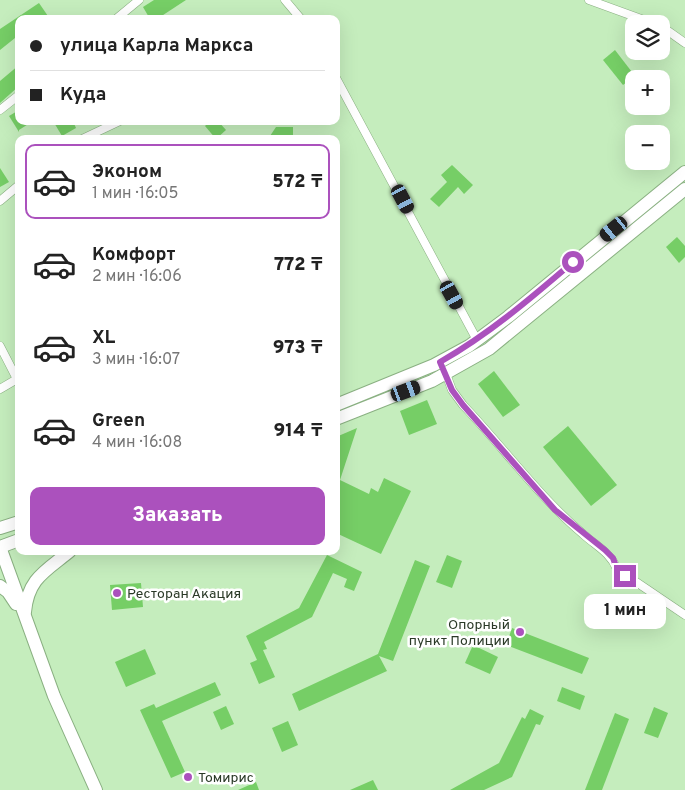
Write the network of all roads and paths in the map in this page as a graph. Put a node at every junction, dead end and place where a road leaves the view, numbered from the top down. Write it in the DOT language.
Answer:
graph roads {
  1 [pos="139,0"];
  2 [pos="285,0"];
  3 [pos="589,0"];
  4 [pos="121,15"];
  5 [pos="296,15"];
  6 [pos="630,15"];
  7 [pos="670,32"];
  8 [pos="685,43"];
  9 [pos="340,85"];
  10 [pos="15,98"];
  11 [pos="0,110"];
  12 [pos="112,125"];
  13 [pos="90,135"];
  14 [pos="685,172"];
  15 [pos="15,188"];
  16 [pos="685,189"];
  17 [pos="0,200"];
  18 [pos="477,340"];
  19 [pos="0,346"];
  20 [pos="440,362"];
  21 [pos="447,374"];
  22 [pos="15,375"];
  23 [pos="15,380"];
  24 [pos="0,389"];
  25 [pos="340,403"];
  26 [pos="340,417"];
  27 [pos="15,523"];
  28 [pos="0,528"];
  29 [pos="15,541"];
  30 [pos="0,547"];
  31 [pos="65,555"];
  32 [pos="0,586"];
  33 [pos="685,615"];
  34 [pos="25,617"];
  35 [pos="96,790"];
  1 -- 4 [label="street"];
  2 -- 5 [label="street"];
  3 -- 6 [label="street"];
  7 -- 8 [label="street"];
  9 -- 18 [label="street"];
  10 -- 11 [label="street"];
  12 -- 13 [label="street"];
  14 -- 18 [label="main road"];
  15 -- 17 [label="street"];
  16 -- 21 [label="main road"];
  18 -- 20 [label="main road"];
  19 -- 22 [label="street"];
  20 -- 21 [label="street"];
  20 -- 25 [label="main road"];
  21 -- 26 [label="main road"];
  21 -- 33 [label="street"];
  23 -- 24 [label="street"];
  27 -- 28 [label="main road"];
  29 -- 30 [label="main road"];
  30 -- 34 [label="main road"];
  31 -- 34 [label="main road"];
  32 -- 34 [label="main road"];
  34 -- 35 [label="main road"];
}
